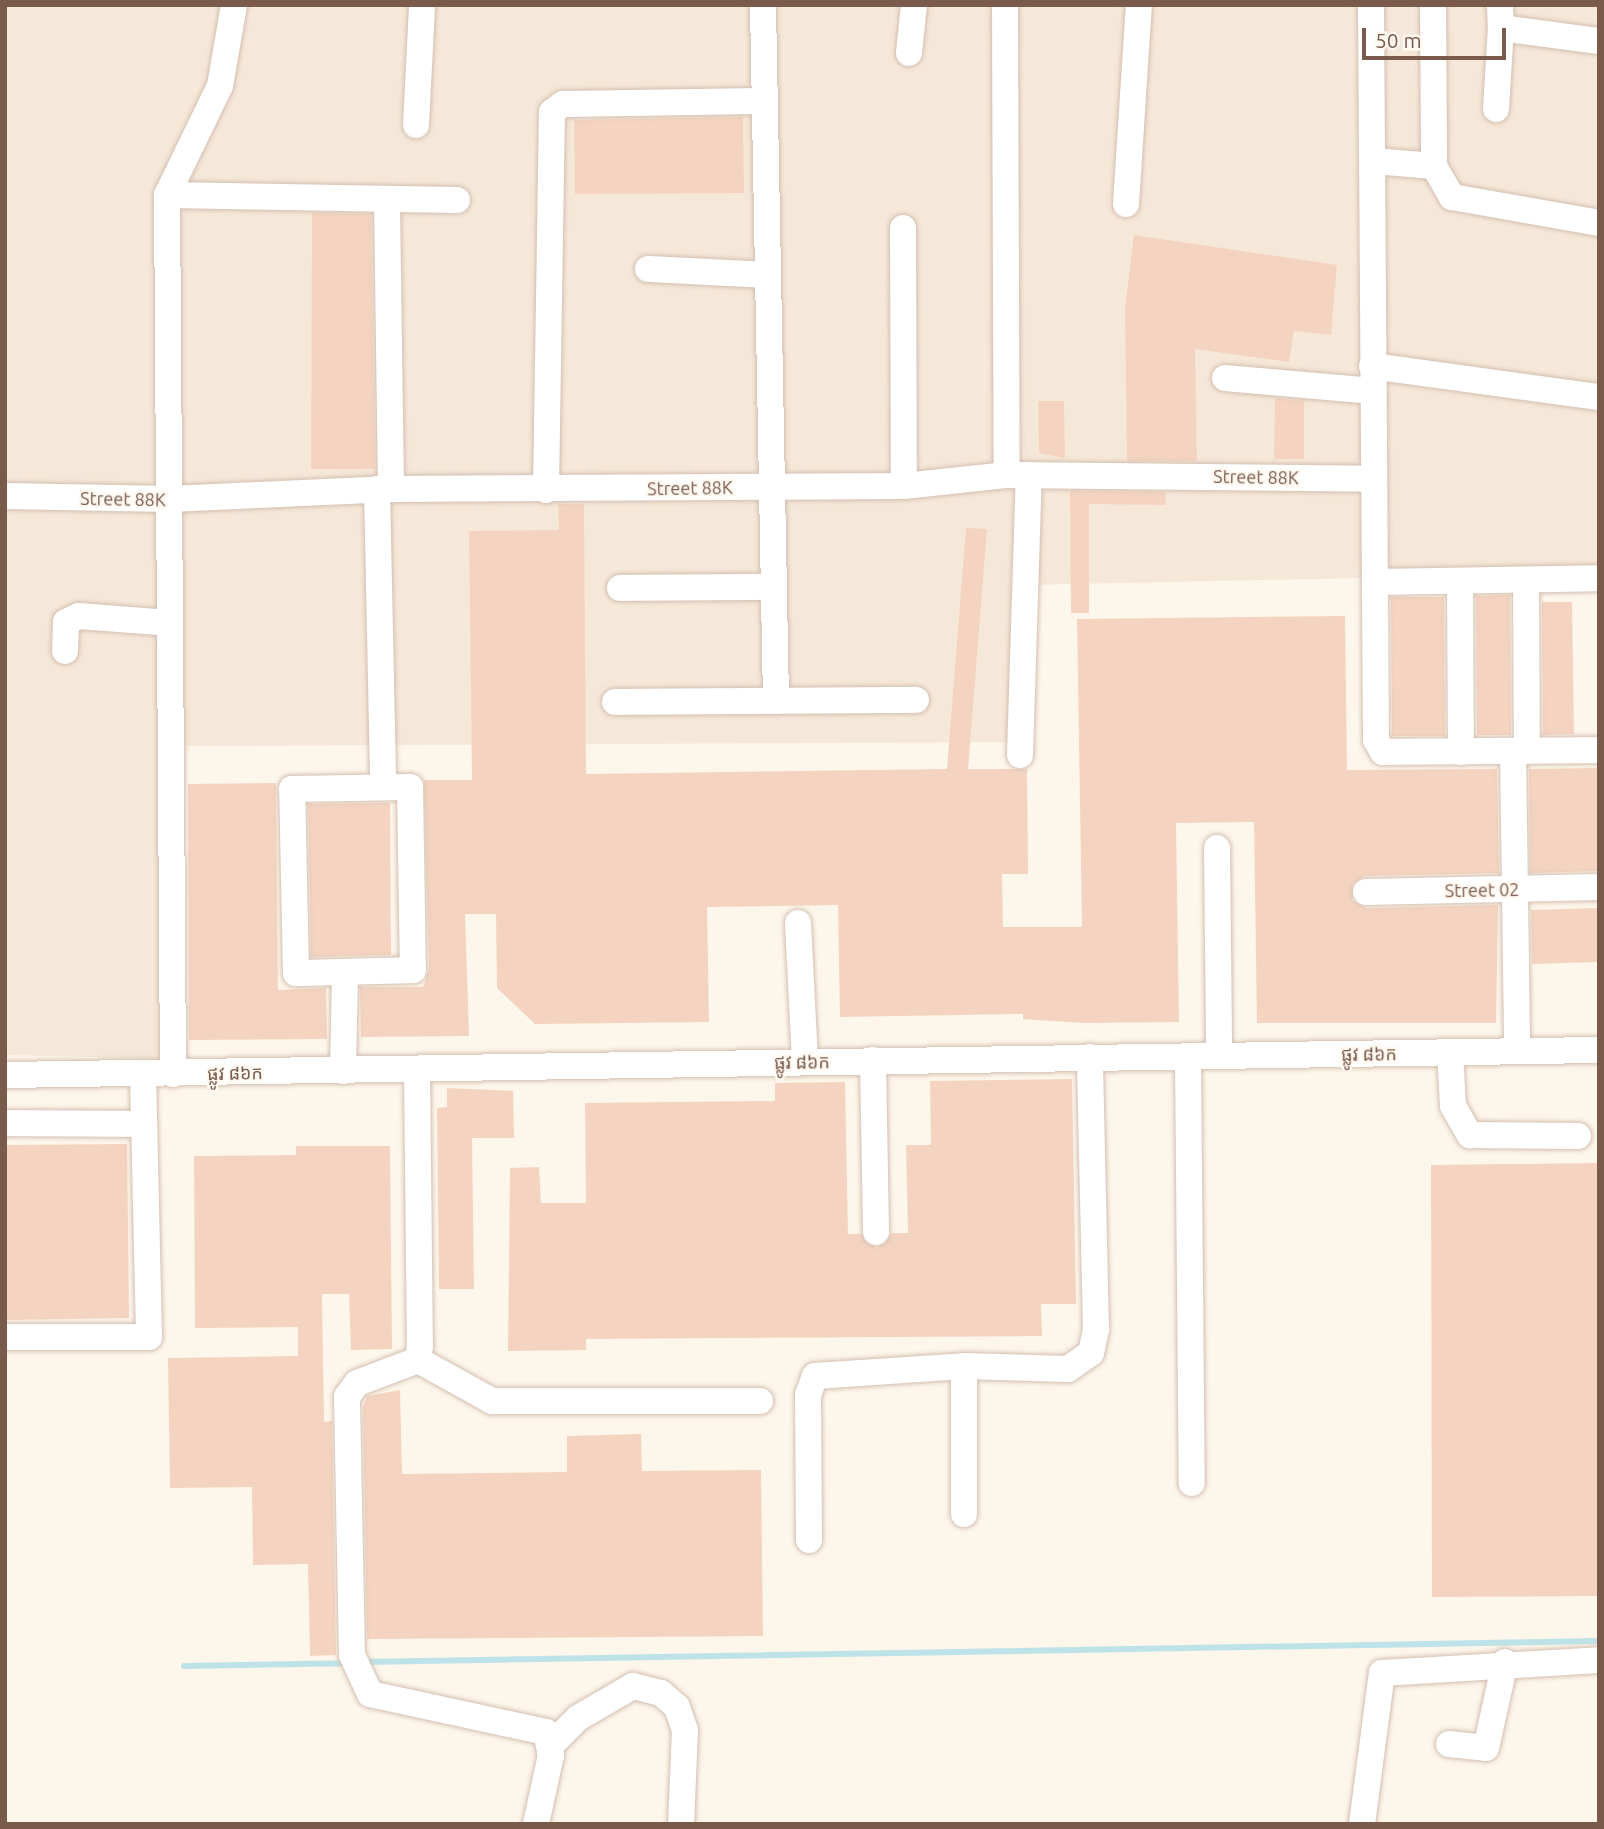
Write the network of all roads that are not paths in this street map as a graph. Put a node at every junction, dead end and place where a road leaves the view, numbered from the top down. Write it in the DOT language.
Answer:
graph roads {
  1 [pos="234,5"];
  2 [pos="422,5"];
  3 [pos="763,5"];
  4 [pos="914,5"];
  5 [pos="1005,5"];
  6 [pos="1139,5"];
  7 [pos="1371,5"];
  8 [pos="1433,5"];
  9 [pos="1501,17"];
  10 [pos="1599,41"];
  11 [pos="909,53"];
  12 [pos="762,102"];
  13 [pos="1496,110"];
  14 [pos="416,125"];
  15 [pos="1374,161"];
  16 [pos="1434,166"];
  17 [pos="167,195"];
  18 [pos="457,201"];
  19 [pos="387,202"];
  20 [pos="1126,204"];
  21 [pos="1599,223"];
  22 [pos="903,228"];
  23 [pos="648,269"];
  24 [pos="765,275"];
  25 [pos="1225,378"];
  26 [pos="1373,378"];
  27 [pos="1599,397"];
  28 [pos="1018,475"];
  29 [pos="1374,479"];
  30 [pos="904,486"];
  31 [pos="769,487"];
  32 [pos="384,489"];
  33 [pos="546,490"];
  34 [pos="5,496"];
  35 [pos="170,499"];
  36 [pos="1599,578"];
  37 [pos="1526,580"];
  38 [pos="1460,581"];
  39 [pos="1376,582"];
  40 [pos="771,587"];
  41 [pos="620,588"];
  42 [pos="169,623"];
  43 [pos="65,652"];
  44 [pos="916,700"];
  45 [pos="776,701"];
  46 [pos="615,702"];
  47 [pos="1599,750"];
  48 [pos="1520,751"];
  49 [pos="1461,752"];
  50 [pos="1020,755"];
  51 [pos="383,785"];
  52 [pos="1217,848"];
  53 [pos="1599,887"];
  54 [pos="1515,889"];
  55 [pos="1366,892"];
  56 [pos="798,923"];
  57 [pos="345,972"];
  58 [pos="1599,1050"];
  59 [pos="1517,1051"];
  60 [pos="1450,1052"];
  61 [pos="1188,1056"];
  62 [pos="1219,1056"];
  63 [pos="1090,1057"];
  64 [pos="873,1060"];
  65 [pos="805,1062"];
  66 [pos="417,1069"];
  67 [pos="343,1071"];
  68 [pos="173,1074"];
  69 [pos="5,1075"];
  70 [pos="143,1075"];
  71 [pos="5,1123"];
  72 [pos="143,1124"];
  73 [pos="1578,1136"];
  74 [pos="876,1232"];
  75 [pos="5,1338"];
  76 [pos="418,1360"];
  77 [pos="964,1366"];
  78 [pos="760,1401"];
  79 [pos="1192,1483"];
  80 [pos="964,1514"];
  81 [pos="810,1540"];
  82 [pos="1599,1660"];
  83 [pos="1505,1662"];
  84 [pos="552,1744"];
  85 [pos="1449,1744"];
  86 [pos="536,1824"];
  87 [pos="681,1824"];
  88 [pos="1362,1824"];
  1 -- 17 [label="street"];
  2 -- 14 [label="street"];
  3 -- 12 [label="street"];
  4 -- 11 [label="street"];
  5 -- 28 [label="street"];
  6 -- 20 [label="street"];
  7 -- 15 [label="street"];
  8 -- 16 [label="street"];
  9 -- 10 [label="street"];
  9 -- 13 [label="street"];
  12 -- 24 [label="street"];
  12 -- 33 [label="street"];
  15 -- 16 [label="street"];
  15 -- 26 [label="street"];
  16 -- 21 [label="street"];
  17 -- 19 [label="street"];
  17 -- 35 [label="street"];
  18 -- 19 [label="street"];
  19 -- 32 [label="street"];
  22 -- 30 [label="street"];
  23 -- 24 [label="street"];
  24 -- 31 [label="street"];
  25 -- 26 [label="street"];
  26 -- 27 [label="street"];
  26 -- 29 [label="street"];
  28 -- 29 [label="street, Street 88K"];
  28 -- 30 [label="street, Street 88K"];
  28 -- 50 [label="street"];
  29 -- 39 [label="street"];
  30 -- 31 [label="street, Street 88K"];
  31 -- 33 [label="street, Street 88K"];
  31 -- 40 [label="street"];
  32 -- 33 [label="street, Street 88K"];
  32 -- 35 [label="street, Street 88K"];
  32 -- 51 [label="street"];
  34 -- 35 [label="street, Street 88K"];
  35 -- 42 [label="street"];
  36 -- 37 [label="street"];
  37 -- 38 [label="street"];
  37 -- 48 [label="street"];
  38 -- 39 [label="street"];
  38 -- 49 [label="street"];
  39 -- 49 [label="street"];
  40 -- 41 [label="street"];
  40 -- 45 [label="street"];
  42 -- 43 [label="street"];
  42 -- 68 [label="street"];
  44 -- 45 [label="street"];
  45 -- 46 [label="street"];
  47 -- 48 [label="street"];
  48 -- 49 [label="street"];
  48 -- 54 [label="street"];
  51 -- 57 [label="street"];
  51 -- 57 [label="street"];
  52 -- 62 [label="street"];
  53 -- 54 [label="street, Street 02"];
  54 -- 55 [label="street, Street 02"];
  54 -- 59 [label="street"];
  56 -- 65 [label="street"];
  57 -- 67 [label="street"];
  58 -- 59 [label="street, ផ្លូវ ៨៦ក"];
  59 -- 60 [label="street, ផ្លូវ ៨៦ក"];
  60 -- 62 [label="street, ផ្លូវ ៨៦ក"];
  60 -- 73 [label="street"];
  61 -- 62 [label="street, ផ្លូវ ៨៦ក"];
  61 -- 63 [label="street, ផ្លូវ ៨៦ក"];
  61 -- 79 [label="street"];
  63 -- 64 [label="street, ផ្លូវ ៨៦ក"];
  63 -- 77 [label="street"];
  64 -- 65 [label="street, ផ្លូវ ៨៦ក"];
  64 -- 74 [label="street"];
  65 -- 66 [label="street, ផ្លូវ ៨៦ក"];
  66 -- 67 [label="street, ផ្លូវ ៨៦ក"];
  66 -- 76 [label="street"];
  67 -- 68 [label="street, ផ្លូវ ៨៦ក"];
  68 -- 70 [label="street, ផ្លូវ ៨៦ក"];
  69 -- 70 [label="street, ផ្លូវ ៨៦ក"];
  70 -- 72 [label="street"];
  71 -- 72 [label="street"];
  72 -- 75 [label="street"];
  76 -- 78 [label="street"];
  76 -- 84 [label="street"];
  77 -- 80 [label="street"];
  77 -- 81 [label="street"];
  82 -- 83 [label="street"];
  83 -- 85 [label="street"];
  83 -- 88 [label="street"];
  84 -- 86 [label="street"];
  84 -- 87 [label="street"];
}
